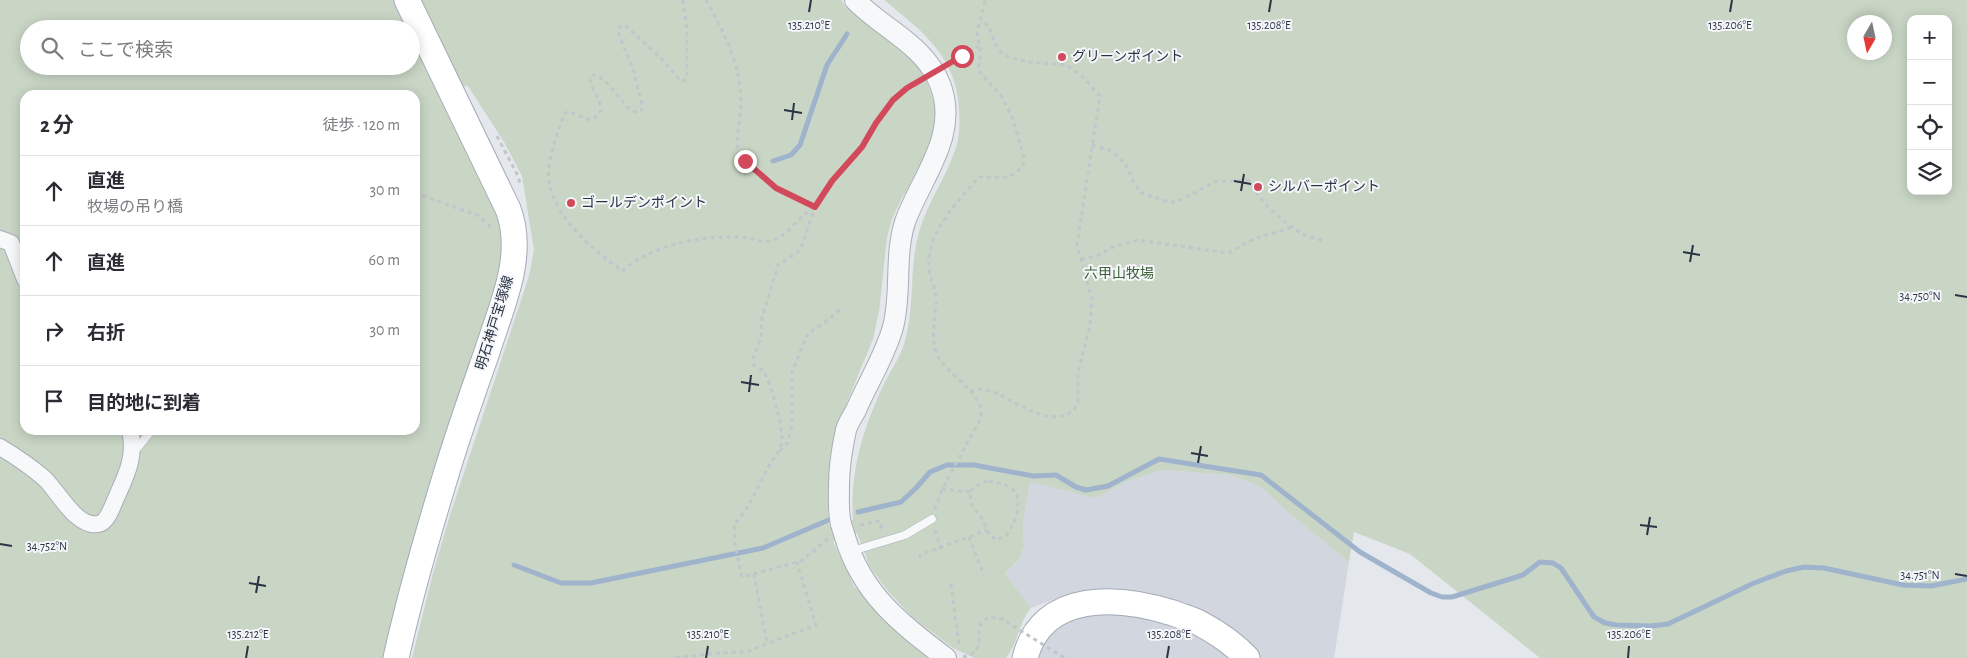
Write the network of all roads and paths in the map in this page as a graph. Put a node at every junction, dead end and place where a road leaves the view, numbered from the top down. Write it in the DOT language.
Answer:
graph roads {
  1 [pos="407,0"];
  2 [pos="683,0"];
  3 [pos="706,0"];
  4 [pos="855,0"];
  5 [pos="985,0"];
  6 [pos="417,20"];
  7 [pos="981,20"];
  8 [pos="420,27"];
  9 [pos="979,46"];
  10 [pos="1092,145"];
  11 [pos="420,195"];
  12 [pos="815,207"];
  13 [pos="1293,227"];
  14 [pos="515,238"];
  15 [pos="0,239"];
  16 [pos="1325,241"];
  17 [pos="1081,259"];
  18 [pos="20,264"];
  19 [pos="843,307"];
  20 [pos="970,391"];
  21 [pos="131,435"];
  22 [pos="148,435"];
  23 [pos="0,446"];
  24 [pos="778,453"];
  25 [pos="133,454"];
  26 [pos="946,481"];
  27 [pos="942,489"];
  28 [pos="970,492"];
  29 [pos="932,519"];
  30 [pos="880,521"];
  31 [pos="987,530"];
  32 [pos="849,534"];
  33 [pos="969,537"];
  34 [pos="819,547"];
  35 [pos="920,558"];
  36 [pos="797,562"];
  37 [pos="754,574"];
  38 [pos="984,576"];
  39 [pos="950,584"];
  40 [pos="767,643"];
  41 [pos="956,654"];
  42 [pos="396,658"];
  43 [pos="676,658"];
  44 [pos="1024,658"];
  45 [pos="1064,658"];
  46 [pos="1247,658"];
  1 -- 6 [label="main road, 明石神戸宝塚線"];
  2 -- 12 [label="path"];
  3 -- 12 [label="path"];
  4 -- 32 [label="street"];
  5 -- 7 [label="path"];
  7 -- 9 [label="path"];
  7 -- 10 [label="path"];
  8 -- 14 [label="main road, 明石神戸宝塚線"];
  9 -- 12 [label="path, bridge"];
  9 -- 20 [label="path"];
  10 -- 13 [label="path"];
  10 -- 17 [label="path"];
  11 -- 14 [label="path"];
  12 -- 24 [label="path"];
  13 -- 16 [label="path"];
  13 -- 17 [label="path"];
  14 -- 42 [label="main road, 明石神戸宝塚線"];
  15 -- 18 [label="street"];
  17 -- 20 [label="path"];
  19 -- 24 [label="path"];
  20 -- 26 [label="path"];
  21 -- 25 [label="street"];
  22 -- 25 [label="lane"];
  23 -- 25 [label="street"];
  24 -- 37 [label="path"];
  27 -- 28 [label="path"];
  28 -- 31 [label="path"];
  28 -- 31 [label="path"];
  29 -- 32 [label="lane"];
  30 -- 32 [label="path"];
  31 -- 33 [label="path"];
  32 -- 41 [label="street"];
  33 -- 35 [label="path"];
  33 -- 38 [label="path"];
  34 -- 36 [label="path"];
  36 -- 37 [label="path"];
  36 -- 40 [label="path"];
  37 -- 40 [label="path"];
  39 -- 41 [label="path"];
  40 -- 43 [label="path"];
  41 -- 45 [label="path, bridge"];
  44 -- 46 [label="main road"];
}
